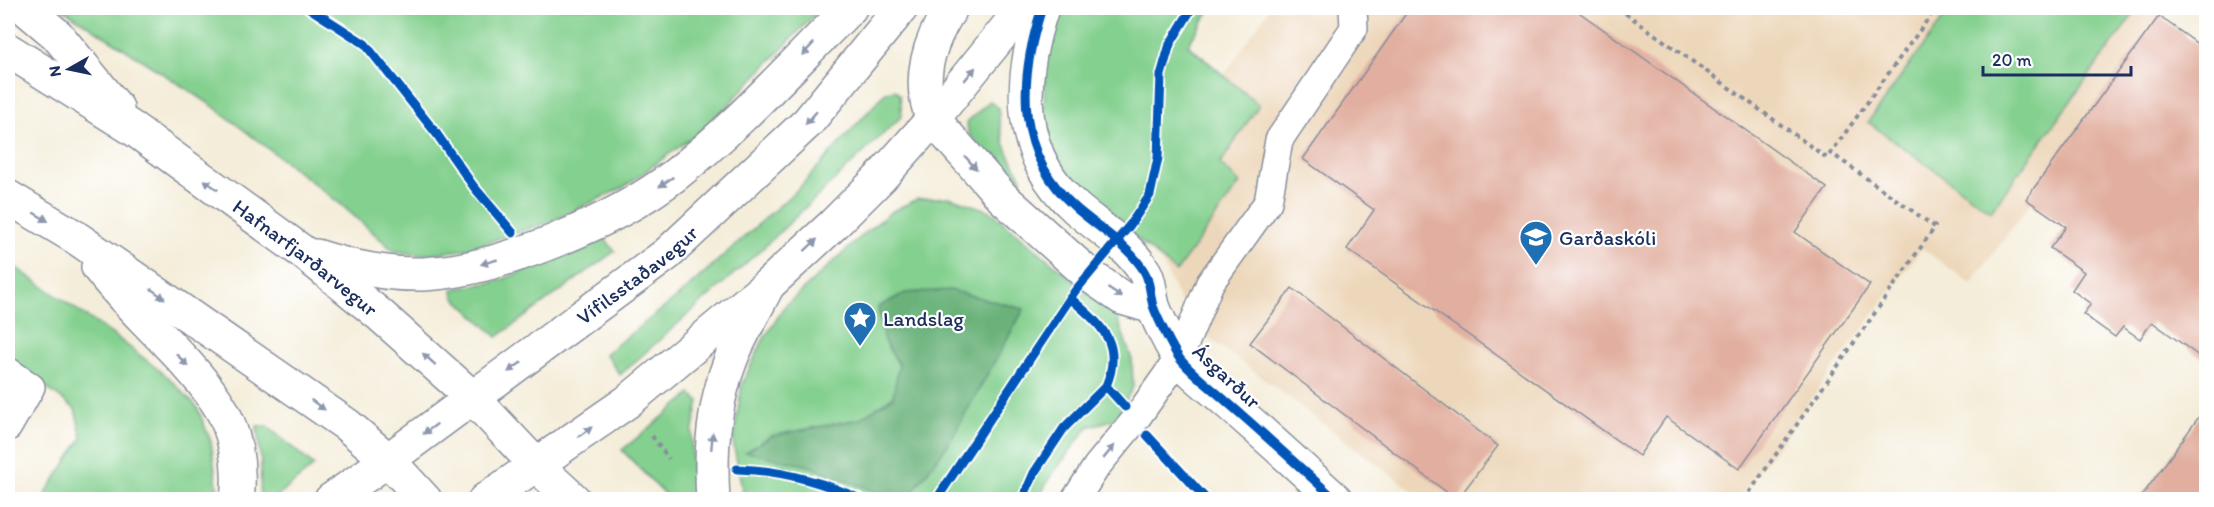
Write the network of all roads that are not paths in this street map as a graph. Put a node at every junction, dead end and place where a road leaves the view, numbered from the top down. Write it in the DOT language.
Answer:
graph roads {
  1 [pos="25,8"];
  2 [pos="849,8"];
  3 [pos="902,8"];
  4 [pos="951,8"];
  5 [pos="1023,8"];
  6 [pos="1042,8"];
  7 [pos="1353,8"];
  8 [pos="8,50"];
  9 [pos="933,119"];
  10 [pos="135,130"];
  11 [pos="8,197"];
  12 [pos="75,237"];
  13 [pos="304,253"];
  14 [pos="768,285"];
  15 [pos="1154,307"];
  16 [pos="1179,358"];
  17 [pos="8,371"];
  18 [pos="472,398"];
  19 [pos="8,428"];
  20 [pos="388,460"];
  21 [pos="537,466"];
  22 [pos="237,500"];
  23 [pos="331,500"];
  24 [pos="425,500"];
  25 [pos="485,500"];
  26 [pos="574,500"];
  27 [pos="713,500"];
  28 [pos="1075,500"];
  29 [pos="1336,500"];
  1 -- 10 [label="main road"];
  2 -- 13 [label="main road, one-way"];
  3 -- 18 [label="main road, Vífilsstaðavegur, one-way"];
  4 -- 9 [label="main road"];
  9 -- 5 [label="main road, one-way"];
  6 -- 15 [label="main road, Ásgarður"];
  7 -- 16 [label="lane"];
  8 -- 10 [label="main road, Hafnarfjarðarvegur"];
  14 -- 9 [label="main road, one-way"];
  9 -- 15 [label="main road, one-way"];
  13 -- 10 [label="main road, Hafnarfjarðarvegur, one-way"];
  11 -- 12 [label="main road, one-way"];
  12 -- 20 [label="main road, one-way"];
  12 -- 22 [label="main road, one-way"];
  18 -- 13 [label="main road, Hafnarfjarðarvegur, one-way"];
  21 -- 14 [label="main road, one-way"];
  27 -- 14 [label="main road, one-way"];
  15 -- 16 [label="main road, Ásgarður"];
  28 -- 16 [label="lane, one-way"];
  16 -- 29 [label="main road, Ásgarður"];
  17 -- 19 [label="lane"];
  18 -- 20 [label="main road, Vífilsstaðavegur, one-way"];
  18 -- 21 [label="main road, Hafnarfjarðarvegur"];
  20 -- 23 [label="main road, Vífilsstaðavegur"];
  20 -- 24 [label="main road"];
  21 -- 25 [label="main road"];
  21 -- 26 [label="main road, Hafnarfjarðarvegur"];
}
